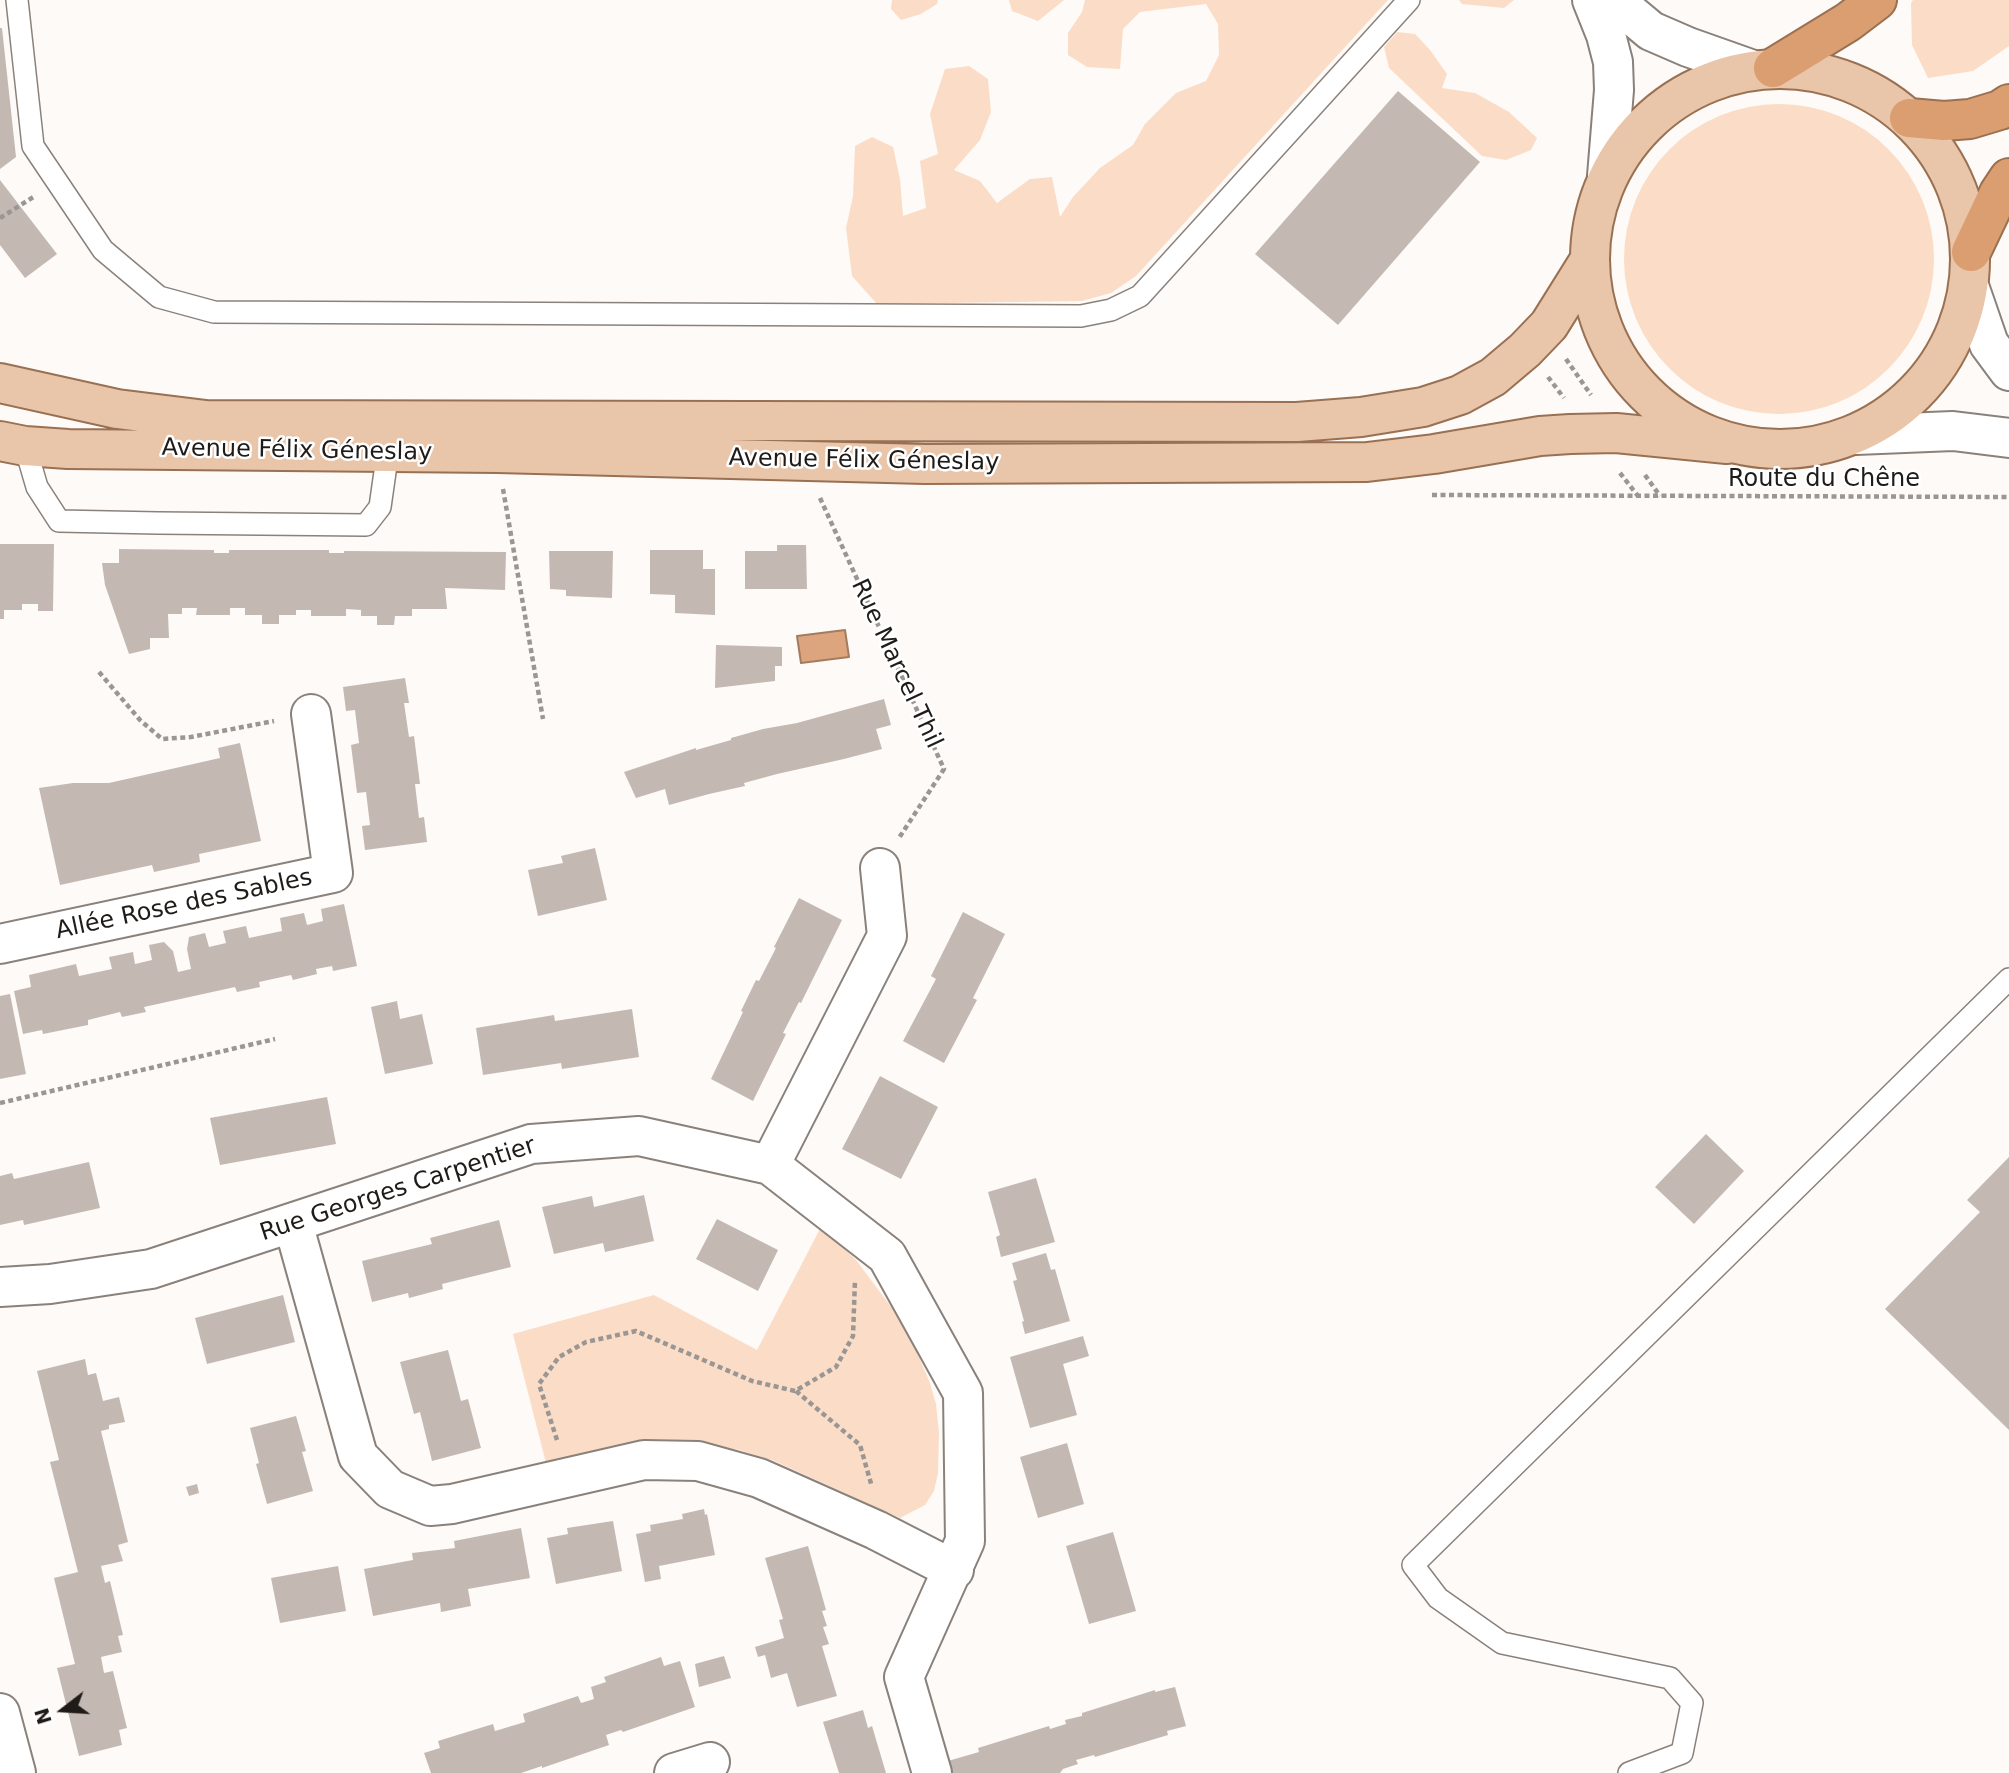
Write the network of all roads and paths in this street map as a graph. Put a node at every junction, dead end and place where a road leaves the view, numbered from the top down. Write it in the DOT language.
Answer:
graph roads {
  1 [pos="18,0"];
  2 [pos="1409,0"];
  3 [pos="1592,0"];
  4 [pos="1618,0"];
  5 [pos="1877,0"];
  6 [pos="1763,69"];
  7 [pos="2009,104"];
  8 [pos="1909,118"];
  9 [pos="1607,176"];
  10 [pos="2009,178"];
  11 [pos="58,183"];
  12 [pos="2009,204"];
  13 [pos="0,218"];
  14 [pos="1589,261"];
  15 [pos="1970,269"];
  16 [pos="2009,371"];
  17 [pos="0,383"];
  18 [pos="1856,435"];
  19 [pos="2009,438"];
  20 [pos="1727,443"];
  21 [pos="12,444"];
  22 [pos="388,452"];
  23 [pos="497,453"];
  24 [pos="803,460"];
  25 [pos="1424,495"];
  26 [pos="2009,497"];
  27 [pos="99,672"];
  28 [pos="311,713"];
  29 [pos="543,719"];
  30 [pos="880,868"];
  31 [pos="0,944"];
  32 [pos="2009,979"];
  33 [pos="275,1039"];
  34 [pos="0,1103"];
  35 [pos="770,1165"];
  36 [pos="293,1223"];
  37 [pos="857,1233"];
  38 [pos="0,1287"];
  39 [pos="796,1391"];
  40 [pos="568,1476"];
  41 [pos="876,1530"];
  42 [pos="954,1570"];
  43 [pos="0,1713"];
  44 [pos="710,1762"];
  45 [pos="16,1773"];
  46 [pos="674,1773"];
  47 [pos="932,1773"];
  48 [pos="1629,1773"];
  1 -- 11 [label="lane"];
  2 -- 11 [label="lane"];
  3 -- 9 [label="street"];
  4 -- 6 [label="street"];
  5 -- 6 [label="highway"];
  6 -- 8 [label="main road"];
  6 -- 9 [label="main road"];
  7 -- 8 [label="highway"];
  8 -- 15 [label="main road"];
  9 -- 14 [label="main road"];
  10 -- 15 [label="highway"];
  11 -- 13 [label="path"];
  12 -- 15 [label="highway"];
  14 -- 17 [label="main road, Avenue Félix Géneslay"];
  14 -- 20 [label="main road"];
  15 -- 16 [label="street"];
  15 -- 18 [label="main road, Avenue Félix Géneslay"];
  18 -- 19 [label="street"];
  18 -- 20 [label="main road, Avenue Félix Géneslay"];
  20 -- 24 [label="main road, Avenue Félix Géneslay"];
  21 -- 22 [label="main road, Avenue Félix Géneslay"];
  21 -- 22 [label="lane"];
  22 -- 23 [label="main road, Avenue Félix Géneslay"];
  23 -- 24 [label="main road, Avenue Félix Géneslay"];
  23 -- 29 [label="path"];
  24 -- 30 [label="path, Rue Marcel Thil"];
  25 -- 26 [label="path, Route du Chêne"];
  27 -- 28 [label="path"];
  28 -- 31 [label="street, Allée Rose des Sables"];
  30 -- 35 [label="street"];
  32 -- 48 [label="lane"];
  33 -- 34 [label="path"];
  35 -- 36 [label="street, Rue Georges Carpentier"];
  35 -- 37 [label="street, Rue Georges Carpentier"];
  36 -- 38 [label="street, Rue Georges Carpentier"];
  36 -- 40 [label="street"];
  37 -- 39 [label="path"];
  37 -- 42 [label="street, Rue Georges Carpentier"];
  39 -- 40 [label="path"];
  39 -- 41 [label="path"];
  40 -- 41 [label="street"];
  41 -- 42 [label="street"];
  42 -- 47 [label="street, Rue Georges Carpentier"];
  43 -- 45 [label="street"];
  44 -- 46 [label="street"];
}
